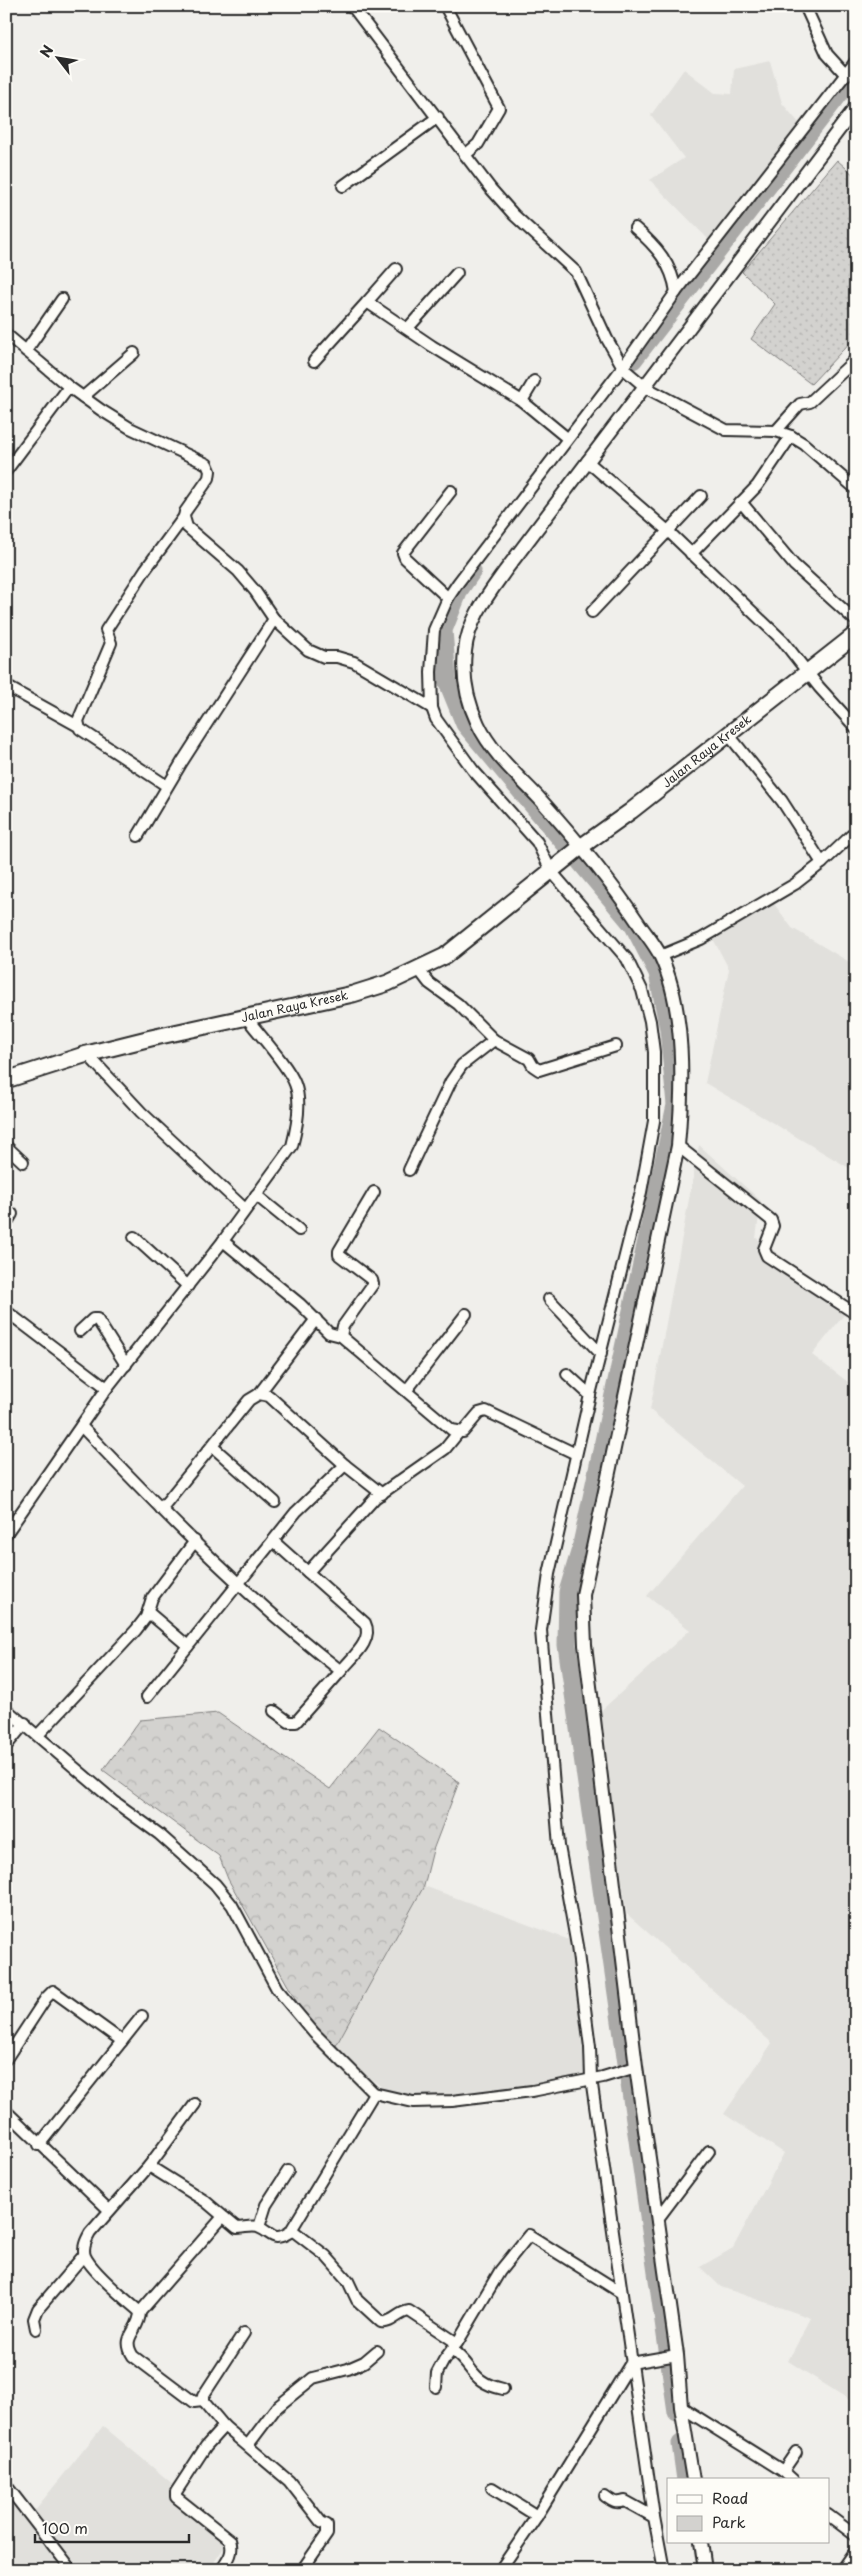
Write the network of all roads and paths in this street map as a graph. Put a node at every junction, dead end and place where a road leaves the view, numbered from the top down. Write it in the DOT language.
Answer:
graph roads {
  1 [pos="352,6"];
  2 [pos="445,6"];
  3 [pos="805,6"];
  4 [pos="856,62"];
  5 [pos="846,75"];
  6 [pos="856,107"];
  7 [pos="438,116"];
  8 [pos="465,155"];
  9 [pos="343,186"];
  10 [pos="635,228"];
  11 [pos="396,269"];
  12 [pos="457,273"];
  13 [pos="676,292"];
  14 [pos="62,299"];
  15 [pos="368,302"];
  16 [pos="408,328"];
  17 [pos="6,334"];
  18 [pos="26,351"];
  19 [pos="134,353"];
  20 [pos="856,359"];
  21 [pos="314,361"];
  22 [pos="624,368"];
  23 [pos="534,381"];
  24 [pos="643,386"];
  25 [pos="69,387"];
  26 [pos="83,398"];
  27 [pos="522,400"];
  28 [pos="776,431"];
  29 [pos="791,436"];
  30 [pos="567,438"];
  31 [pos="587,462"];
  32 [pos="6,471"];
  33 [pos="856,489"];
  34 [pos="451,491"];
  35 [pos="701,496"];
  36 [pos="741,502"];
  37 [pos="184,517"];
  38 [pos="669,532"];
  39 [pos="691,554"];
  40 [pos="448,598"];
  41 [pos="592,612"];
  42 [pos="274,619"];
  43 [pos="856,621"];
  44 [pos="856,634"];
  45 [pos="807,672"];
  46 [pos="6,686"];
  47 [pos="432,708"];
  48 [pos="78,726"];
  49 [pos="856,728"];
  50 [pos="728,734"];
  51 [pos="167,786"];
  52 [pos="856,831"];
  53 [pos="138,836"];
  54 [pos="581,847"];
  55 [pos="822,864"];
  56 [pos="554,869"];
  57 [pos="660,956"];
  58 [pos="419,970"];
  59 [pos="246,1017"];
  60 [pos="494,1040"];
  61 [pos="616,1046"];
  62 [pos="87,1054"];
  63 [pos="6,1080"];
  64 [pos="6,1146"];
  65 [pos="678,1146"];
  66 [pos="23,1162"];
  67 [pos="410,1170"];
  68 [pos="374,1192"];
  69 [pos="256,1195"];
  70 [pos="245,1209"];
  71 [pos="12,1214"];
  72 [pos="6,1224"];
  73 [pos="299,1230"];
  74 [pos="134,1237"];
  75 [pos="223,1241"];
  76 [pos="188,1286"];
  77 [pos="549,1299"];
  78 [pos="6,1311"];
  79 [pos="466,1314"];
  80 [pos="856,1314"];
  81 [pos="316,1319"];
  82 [pos="80,1331"];
  83 [pos="341,1336"];
  84 [pos="601,1354"];
  85 [pos="126,1365"];
  86 [pos="567,1374"];
  87 [pos="107,1388"];
  88 [pos="407,1390"];
  89 [pos="259,1394"];
  90 [pos="590,1395"];
  91 [pos="81,1426"];
  92 [pos="458,1433"];
  93 [pos="213,1447"];
  94 [pos="576,1454"];
  95 [pos="345,1464"];
  96 [pos="382,1494"];
  97 [pos="276,1502"];
  98 [pos="161,1509"];
  99 [pos="6,1534"];
  100 [pos="195,1541"];
  101 [pos="273,1541"];
  102 [pos="308,1572"];
  103 [pos="239,1583"];
  104 [pos="148,1612"];
  105 [pos="188,1646"];
  106 [pos="341,1671"];
  107 [pos="147,1696"];
  108 [pos="6,1709"];
  109 [pos="274,1712"];
  110 [pos="25,1723"];
  111 [pos="38,1734"];
  112 [pos="6,1746"];
  113 [pos="142,2016"];
  114 [pos="122,2041"];
  115 [pos="6,2059"];
  116 [pos="634,2067"];
  117 [pos="590,2078"];
  118 [pos="371,2098"];
  119 [pos="195,2104"];
  120 [pos="6,2112"];
  121 [pos="39,2145"];
  122 [pos="709,2151"];
  123 [pos="148,2166"];
  124 [pos="288,2171"];
  125 [pos="109,2210"];
  126 [pos="225,2218"];
  127 [pos="657,2220"];
  128 [pos="259,2227"];
  129 [pos="292,2230"];
  130 [pos="84,2255"];
  131 [pos="620,2292"];
  132 [pos="140,2312"];
  133 [pos="36,2329"];
  134 [pos="244,2333"];
  135 [pos="454,2347"];
  136 [pos="377,2351"];
  137 [pos="673,2356"];
  138 [pos="631,2363"];
  139 [pos="436,2387"];
  140 [pos="503,2389"];
  141 [pos="203,2401"];
  142 [pos="681,2407"];
  143 [pos="224,2426"];
  144 [pos="248,2445"];
  145 [pos="796,2452"];
  146 [pos="783,2471"];
  147 [pos="693,2478"];
  148 [pos="790,2478"];
  149 [pos="6,2485"];
  150 [pos="492,2488"];
  151 [pos="605,2496"];
  152 [pos="537,2516"];
  153 [pos="830,2516"];
  154 [pos="654,2517"];
  155 [pos="856,2536"];
  156 [pos="702,2544"];
  157 [pos="856,2550"];
  158 [pos="72,2570"];
  159 [pos="221,2570"];
  160 [pos="302,2570"];
  161 [pos="500,2570"];
  162 [pos="664,2570"];
  163 [pos="705,2570"];
  164 [pos="842,2570"];
  1 -- 7 [label="street"];
  2 -- 8 [label="street"];
  3 -- 5 [label="street"];
  4 -- 5 [label="street"];
  5 -- 13 [label="street"];
  6 -- 24 [label="street"];
  7 -- 8 [label="street"];
  7 -- 9 [label="street"];
  8 -- 22 [label="street"];
  10 -- 13 [label="street"];
  11 -- 15 [label="street"];
  12 -- 16 [label="street"];
  13 -- 22 [label="street"];
  14 -- 18 [label="street"];
  15 -- 16 [label="street"];
  15 -- 21 [label="street"];
  16 -- 27 [label="street"];
  17 -- 18 [label="street"];
  18 -- 25 [label="street"];
  19 -- 26 [label="street"];
  20 -- 28 [label="street"];
  22 -- 24 [label="street"];
  22 -- 30 [label="street"];
  23 -- 27 [label="street"];
  24 -- 28 [label="street"];
  24 -- 31 [label="street"];
  25 -- 26 [label="street"];
  25 -- 32 [label="street"];
  26 -- 37 [label="street"];
  27 -- 30 [label="street"];
  28 -- 29 [label="street"];
  29 -- 33 [label="street"];
  29 -- 36 [label="street"];
  30 -- 40 [label="street"];
  31 -- 38 [label="street"];
  31 -- 54 [label="street"];
  34 -- 40 [label="street"];
  35 -- 38 [label="street"];
  36 -- 39 [label="street"];
  36 -- 43 [label="street"];
  37 -- 42 [label="street"];
  37 -- 48 [label="street"];
  38 -- 39 [label="street"];
  38 -- 41 [label="street"];
  39 -- 45 [label="street"];
  40 -- 47 [label="street"];
  42 -- 47 [label="street"];
  42 -- 51 [label="street"];
  44 -- 45 [label="main road, Jalan Raya Kresek"];
  45 -- 49 [label="street"];
  45 -- 50 [label="main road, Jalan Raya Kresek"];
  46 -- 48 [label="street"];
  47 -- 56 [label="street"];
  48 -- 51 [label="street"];
  50 -- 54 [label="main road, Jalan Raya Kresek"];
  50 -- 55 [label="street"];
  51 -- 53 [label="street"];
  52 -- 55 [label="street"];
  54 -- 56 [label="main road, Jalan Raya Kresek"];
  54 -- 57 [label="street"];
  55 -- 57 [label="street"];
  56 -- 58 [label="main road, Jalan Raya Kresek"];
  56 -- 84 [label="street"];
  57 -- 65 [label="street"];
  58 -- 59 [label="main road, Jalan Raya Kresek"];
  58 -- 60 [label="street"];
  59 -- 62 [label="main road, Jalan Raya Kresek"];
  59 -- 69 [label="street"];
  60 -- 61 [label="street"];
  60 -- 67 [label="street"];
  62 -- 63 [label="main road, Jalan Raya Kresek"];
  62 -- 70 [label="street"];
  64 -- 66 [label="street"];
  65 -- 80 [label="street"];
  65 -- 116 [label="street"];
  68 -- 83 [label="street"];
  69 -- 70 [label="street"];
  69 -- 73 [label="street"];
  70 -- 75 [label="street"];
  71 -- 72 [label="street"];
  74 -- 76 [label="street"];
  75 -- 76 [label="street"];
  75 -- 81 [label="street"];
  76 -- 85 [label="street"];
  77 -- 84 [label="street"];
  78 -- 87 [label="street"];
  79 -- 88 [label="street"];
  81 -- 83 [label="street"];
  81 -- 89 [label="street"];
  82 -- 85 [label="street"];
  83 -- 88 [label="street"];
  84 -- 90 [label="street"];
  85 -- 87 [label="street"];
  86 -- 90 [label="street"];
  87 -- 91 [label="street"];
  88 -- 92 [label="street"];
  89 -- 93 [label="street"];
  89 -- 95 [label="street"];
  90 -- 94 [label="street"];
  91 -- 98 [label="street"];
  91 -- 99 [label="street"];
  92 -- 94 [label="street"];
  92 -- 96 [label="street"];
  93 -- 97 [label="street"];
  93 -- 98 [label="street"];
  94 -- 117 [label="street"];
  95 -- 96 [label="street"];
  95 -- 101 [label="street"];
  96 -- 102 [label="street"];
  98 -- 100 [label="street"];
  100 -- 103 [label="street"];
  100 -- 104 [label="street"];
  101 -- 102 [label="street"];
  101 -- 103 [label="street"];
  102 -- 106 [label="street"];
  103 -- 105 [label="street"];
  103 -- 106 [label="street"];
  104 -- 105 [label="street"];
  104 -- 111 [label="street"];
  105 -- 107 [label="street"];
  106 -- 109 [label="street"];
  108 -- 110 [label="street"];
  110 -- 111 [label="street"];
  110 -- 112 [label="street"];
  111 -- 118 [label="street"];
  113 -- 114 [label="street"];
  114 -- 115 [label="street"];
  114 -- 121 [label="street"];
  116 -- 117 [label="street"];
  116 -- 127 [label="street"];
  117 -- 118 [label="street"];
  117 -- 131 [label="street"];
  118 -- 129 [label="street"];
  119 -- 123 [label="street"];
  120 -- 121 [label="street"];
  121 -- 125 [label="street"];
  122 -- 127 [label="street"];
  123 -- 125 [label="street"];
  123 -- 126 [label="street"];
  124 -- 128 [label="street"];
  125 -- 130 [label="street"];
  126 -- 128 [label="street"];
  126 -- 132 [label="street"];
  127 -- 137 [label="street"];
  128 -- 129 [label="street"];
  129 -- 135 [label="street"];
  130 -- 132 [label="street"];
  130 -- 133 [label="street"];
  131 -- 135 [label="street"];
  131 -- 138 [label="street"];
  132 -- 141 [label="street"];
  134 -- 141 [label="street"];
  135 -- 139 [label="street"];
  135 -- 140 [label="street"];
  136 -- 144 [label="street"];
  137 -- 138 [label="street"];
  137 -- 142 [label="street"];
  138 -- 152 [label="street"];
  138 -- 154 [label="street"];
  141 -- 143 [label="street"];
  142 -- 146 [label="street"];
  142 -- 147 [label="street"];
  143 -- 144 [label="street"];
  143 -- 159 [label="street"];
  144 -- 160 [label="street"];
  145 -- 146 [label="street"];
  146 -- 148 [label="street"];
  149 -- 158 [label="street"];
  150 -- 152 [label="street"];
  151 -- 154 [label="street"];
  152 -- 161 [label="street"];
  153 -- 155 [label="street"];
  154 -- 162 [label="street"];
  156 -- 163 [label="street"];
  157 -- 164 [label="street"];
}
